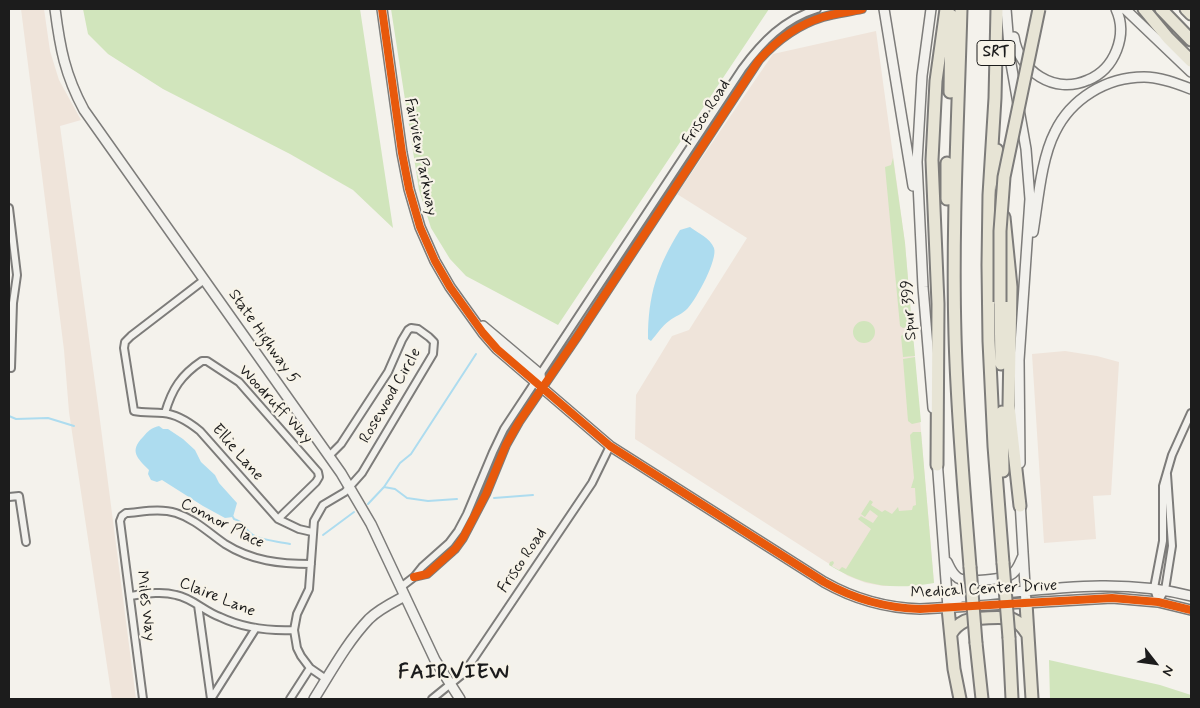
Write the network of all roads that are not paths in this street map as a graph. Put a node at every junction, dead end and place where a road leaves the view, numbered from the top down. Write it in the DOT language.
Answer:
graph roads {
  1 [pos="55,9"];
  2 [pos="382,9"];
  3 [pos="817,9"];
  4 [pos="862,9"];
  5 [pos="884,9"];
  6 [pos="931,9"];
  7 [pos="946,9"];
  8 [pos="951,9"];
  9 [pos="961,9"];
  10 [pos="997,9"];
  11 [pos="1007,9"];
  12 [pos="1039,9"];
  13 [pos="1116,9"];
  14 [pos="1125,9"];
  15 [pos="1144,9"];
  16 [pos="1161,9"];
  17 [pos="1186,9"];
  18 [pos="1191,14"];
  19 [pos="1191,40"];
  20 [pos="753,54"];
  21 [pos="759,60"];
  22 [pos="1191,61"];
  23 [pos="1191,72"];
  24 [pos="1191,89"];
  25 [pos="995,98"];
  26 [pos="666,183"];
  27 [pos="674,188"];
  28 [pos="9,210"];
  29 [pos="919,220"];
  30 [pos="1026,270"];
  31 [pos="204,280"];
  32 [pos="12,289"];
  33 [pos="593,295"];
  34 [pos="601,301"];
  35 [pos="470,313"];
  36 [pos="955,336"];
  37 [pos="11,368"];
  38 [pos="540,374"];
  39 [pos="538,386"];
  40 [pos="165,413"];
  41 [pos="1191,413"];
  42 [pos="610,446"];
  43 [pos="330,456"];
  44 [pos="937,465"];
  45 [pos="1167,473"];
  46 [pos="480,485"];
  47 [pos="350,488"];
  48 [pos="488,488"];
  49 [pos="9,497"];
  50 [pos="1020,506"];
  51 [pos="122,516"];
  52 [pos="278,519"];
  53 [pos="312,532"];
  54 [pos="26,542"];
  55 [pos="1002,543"];
  56 [pos="1024,553"];
  57 [pos="944,557"];
  58 [pos="311,564"];
  59 [pos="414,577"];
  60 [pos="1154,588"];
  61 [pos="1165,590"];
  62 [pos="403,591"];
  63 [pos="130,596"];
  64 [pos="1191,596"];
  65 [pos="1026,598"];
  66 [pos="1158,602"];
  67 [pos="198,605"];
  68 [pos="948,608"];
  69 [pos="1191,610"];
  70 [pos="256,628"];
  71 [pos="294,630"];
  72 [pos="951,634"];
  73 [pos="1028,635"];
  74 [pos="310,668"];
  75 [pos="326,679"];
  76 [pos="450,685"];
  77 [pos="143,699"];
  78 [pos="211,699"];
  79 [pos="290,699"];
  80 [pos="314,699"];
  81 [pos="432,699"];
  82 [pos="460,699"];
  83 [pos="960,699"];
  84 [pos="982,699"];
  85 [pos="1012,699"];
  86 [pos="1032,699"];
  1 -- 31 [label="main road, State Highway 5"];
  2 -- 35 [label="main road, Fairview Parkway"];
  3 -- 20 [label="street"];
  4 -- 21 [label="street, Frisco Road"];
  5 -- 29 [label="main road"];
  6 -- 29 [label="main road, Spur 399"];
  7 -- 44 [label="highway"];
  8 -- 36 [label="highway"];
  9 -- 36 [label="highway"];
  10 -- 25 [label="highway, SRT"];
  11 -- 13 [label="main road"];
  11 -- 30 [label="main road"];
  12 -- 55 [label="highway, bridge"];
  14 -- 23 [label="main road"];
  15 -- 22 [label="highway"];
  16 -- 19 [label="highway"];
  17 -- 18 [label="highway"];
  20 -- 21 [label="street"];
  20 -- 26 [label="street"];
  21 -- 27 [label="street, Frisco Road"];
  24 -- 30 [label="main road"];
  25 -- 50 [label="highway"];
  25 -- 55 [label="highway, SRT"];
  26 -- 27 [label="street"];
  26 -- 33 [label="street"];
  27 -- 34 [label="street, Frisco Road"];
  28 -- 32 [label="street"];
  29 -- 44 [label="main road, Spur 399"];
  30 -- 50 [label="main road"];
  31 -- 40 [label="street, Ellie Lane"];
  31 -- 43 [label="main road, State Highway 5"];
  32 -- 37 [label="street"];
  33 -- 34 [label="street"];
  33 -- 38 [label="street"];
  34 -- 39 [label="street, Frisco Road"];
  35 -- 38 [label="main road, Fairview Parkway"];
  35 -- 39 [label="main road, Fairview Parkway"];
  36 -- 84 [label="highway, bridge"];
  38 -- 39 [label="main road"];
  39 -- 42 [label="main road, Fairview Parkway"];
  39 -- 46 [label="street"];
  39 -- 48 [label="street"];
  40 -- 52 [label="street, Ellie Lane"];
  40 -- 52 [label="street, Woodruff Way"];
  41 -- 45 [label="street"];
  42 -- 68 [label="main road, Medical Center Drive"];
  42 -- 76 [label="street, Frisco Road"];
  43 -- 47 [label="main road, State Highway 5"];
  43 -- 47 [label="street, Rosewood Circle"];
  44 -- 57 [label="main road, Spur 399"];
  45 -- 60 [label="street"];
  45 -- 61 [label="street"];
  46 -- 48 [label="street"];
  46 -- 59 [label="street"];
  47 -- 53 [label="street"];
  47 -- 62 [label="main road, State Highway 5"];
  48 -- 59 [label="street"];
  49 -- 54 [label="street"];
  50 -- 56 [label="main road"];
  51 -- 58 [label="street, Connor Place"];
  51 -- 63 [label="street, Miles Way"];
  52 -- 53 [label="street, Ellie Lane"];
  53 -- 58 [label="street"];
  55 -- 85 [label="highway, bridge"];
  56 -- 57 [label="main road"];
  56 -- 65 [label="main road"];
  57 -- 68 [label="main road, Spur 399"];
  58 -- 71 [label="street"];
  59 -- 62 [label="street"];
  60 -- 61 [label="main road, Medical Center Drive"];
  60 -- 65 [label="main road, Medical Center Drive"];
  60 -- 66 [label="street"];
  61 -- 64 [label="main road, Medical Center Drive"];
  61 -- 66 [label="street"];
  62 -- 75 [label="main road"];
  62 -- 76 [label="main road, State Highway 5"];
  63 -- 67 [label="street, Claire Lane"];
  63 -- 77 [label="street, Miles Way"];
  65 -- 66 [label="main road, Medical Center Drive"];
  65 -- 68 [label="main road, Medical Center Drive"];
  65 -- 73 [label="highway"];
  66 -- 69 [label="main road, Medical Center Drive"];
  67 -- 70 [label="street, Claire Lane"];
  67 -- 78 [label="street"];
  68 -- 72 [label="highway"];
  70 -- 71 [label="street, Claire Lane"];
  70 -- 78 [label="street"];
  71 -- 74 [label="street"];
  72 -- 73 [label="highway"];
  72 -- 83 [label="highway"];
  73 -- 86 [label="highway"];
  74 -- 75 [label="street"];
  74 -- 79 [label="street"];
  75 -- 80 [label="main road"];
  76 -- 81 [label="street, Frisco Road"];
  76 -- 82 [label="main road, State Highway 5"];
}
